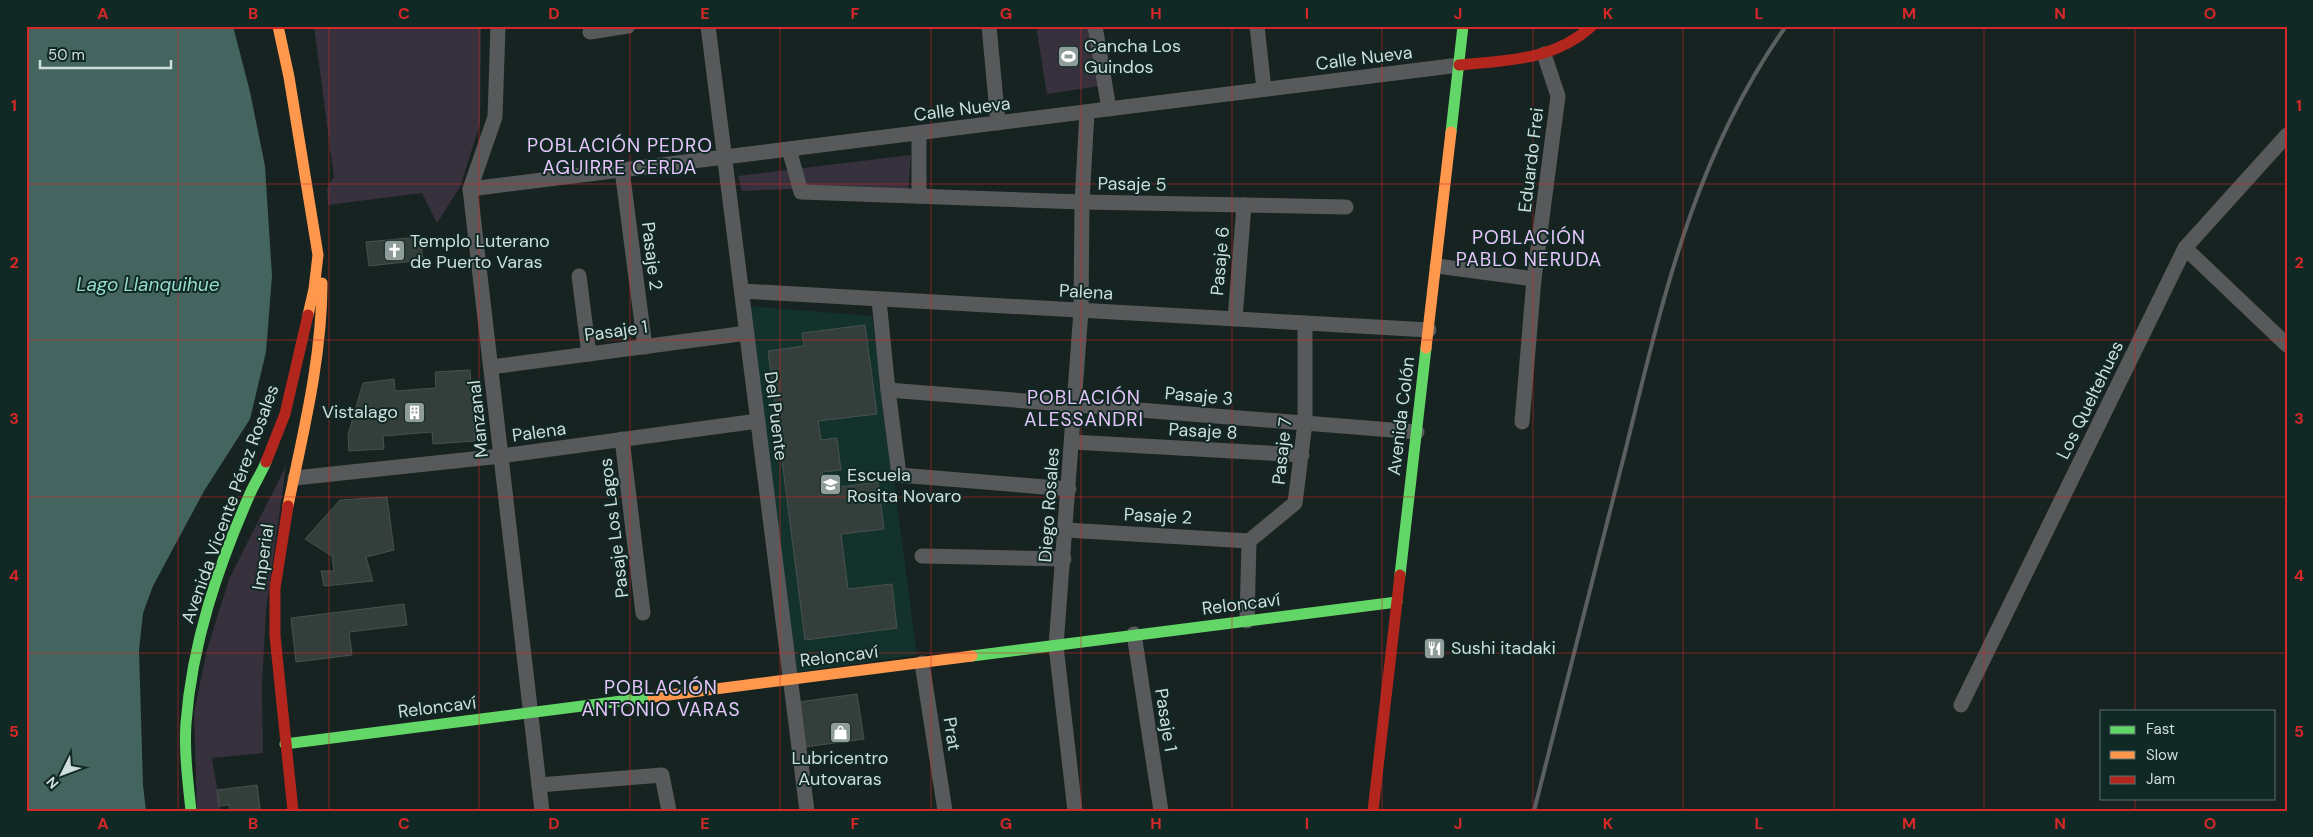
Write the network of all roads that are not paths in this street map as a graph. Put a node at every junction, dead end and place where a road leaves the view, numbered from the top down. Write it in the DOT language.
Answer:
graph roads {
  1 [pos="278,26"];
  2 [pos="498,26"];
  3 [pos="628,26"];
  4 [pos="708,26"];
  5 [pos="989,26"];
  6 [pos="1095,26"];
  7 [pos="1257,26"];
  8 [pos="1464,26"];
  9 [pos="1592,26"];
  10 [pos="590,32"];
  11 [pos="1544,54"];
  12 [pos="1459,65"];
  13 [pos="1264,89"];
  14 [pos="1109,109"];
  15 [pos="1087,112"];
  16 [pos="998,123"];
  17 [pos="919,133"];
  18 [pos="2287,135"];
  19 [pos="789,149"];
  20 [pos="725,157"];
  21 [pos="622,170"];
  22 [pos="470,190"];
  23 [pos="918,196"];
  24 [pos="1082,202"];
  25 [pos="1244,205"];
  26 [pos="1346,207"];
  27 [pos="2185,248"];
  28 [pos="314,251"];
  29 [pos="1437,266"];
  30 [pos="579,276"];
  31 [pos="1534,279"];
  32 [pos="314,289"];
  33 [pos="742,292"];
  34 [pos="879,300"];
  35 [pos="322,311"];
  36 [pos="1081,311"];
  37 [pos="1234,319"];
  38 [pos="1305,323"];
  39 [pos="1428,330"];
  40 [pos="747,333"];
  41 [pos="2287,345"];
  42 [pos="645,347"];
  43 [pos="589,354"];
  44 [pos="298,358"];
  45 [pos="491,367"];
  46 [pos="888,390"];
  47 [pos="1075,405"];
  48 [pos="758,420"];
  49 [pos="1522,422"];
  50 [pos="1305,423"];
  51 [pos="1417,432"];
  52 [pos="622,439"];
  53 [pos="1072,442"];
  54 [pos="1302,455"];
  55 [pos="501,456"];
  56 [pos="295,478"];
  57 [pos="1069,489"];
  58 [pos="1066,530"];
  59 [pos="1248,540"];
  60 [pos="922,556"];
  61 [pos="1064,559"];
  62 [pos="1397,602"];
  63 [pos="643,613"];
  64 [pos="1247,621"];
  65 [pos="1134,634"];
  66 [pos="1056,646"];
  67 [pos="922,663"];
  68 [pos="790,679"];
  69 [pos="1961,705"];
  70 [pos="531,712"];
  71 [pos="285,744"];
  72 [pos="539,785"];
  73 [pos="191,811"];
  74 [pos="293,811"];
  75 [pos="542,811"];
  76 [pos="669,811"];
  77 [pos="807,811"];
  78 [pos="944,811"];
  79 [pos="1075,811"];
  80 [pos="1161,811"];
  81 [pos="1373,811"];
  1 -- 28 [label="street, Avenida Vicente Pérez Rosales"];
  2 -- 22 [label="street, Manzanal"];
  3 -- 10 [label="street"];
  4 -- 20 [label="street, Del Puente"];
  5 -- 16 [label="street"];
  6 -- 14 [label="street"];
  7 -- 13 [label="street"];
  8 -- 12 [label="street, Avenida Colón"];
  9 -- 11 [label="street"];
  11 -- 12 [label="street"];
  11 -- 31 [label="street, Eduardo Frei"];
  12 -- 13 [label="street, Calle Nueva"];
  12 -- 29 [label="street, Avenida Colón"];
  13 -- 14 [label="street, Calle Nueva"];
  14 -- 15 [label="street, Calle Nueva"];
  15 -- 16 [label="street, Calle Nueva"];
  15 -- 24 [label="street, Diego Rosales"];
  16 -- 17 [label="street, Calle Nueva"];
  17 -- 19 [label="street, Calle Nueva"];
  17 -- 23 [label="street"];
  18 -- 27 [label="street, Los Queltehues"];
  19 -- 20 [label="street, Calle Nueva"];
  19 -- 23 [label="street, Pasaje 5"];
  20 -- 21 [label="street, Calle Nueva"];
  20 -- 33 [label="street, Del Puente"];
  21 -- 22 [label="street, Calle Nueva"];
  21 -- 42 [label="street, Pasaje 2"];
  22 -- 45 [label="street, Manzanal"];
  23 -- 24 [label="street, Pasaje 5"];
  24 -- 25 [label="street, Pasaje 5"];
  24 -- 36 [label="street, Diego Rosales"];
  25 -- 26 [label="street, Pasaje 5"];
  25 -- 37 [label="street, Pasaje 6"];
  27 -- 41 [label="street"];
  27 -- 69 [label="street, Los Queltehues"];
  28 -- 32 [label="street, Imperial"];
  28 -- 35 [label="street, Imperial"];
  28 -- 44 [label="street, Avenida Vicente Pérez Rosales"];
  29 -- 31 [label="street"];
  29 -- 39 [label="street, Avenida Colón"];
  30 -- 43 [label="street"];
  31 -- 49 [label="street, Eduardo Frei"];
  32 -- 35 [label="street, Imperial"];
  32 -- 44 [label="street, Avenida Vicente Pérez Rosales"];
  33 -- 34 [label="street, Palena"];
  33 -- 40 [label="street, Del Puente"];
  34 -- 36 [label="street, Palena"];
  34 -- 46 [label="street"];
  35 -- 56 [label="street, Imperial"];
  36 -- 37 [label="street, Palena"];
  36 -- 47 [label="street, Diego Rosales"];
  37 -- 38 [label="street, Palena"];
  38 -- 39 [label="street, Palena"];
  38 -- 50 [label="street, Pasaje 7"];
  39 -- 51 [label="street, Avenida Colón"];
  40 -- 42 [label="street, Pasaje 1"];
  40 -- 48 [label="street, Del Puente"];
  42 -- 43 [label="street, Pasaje 1"];
  43 -- 45 [label="street, Pasaje 1"];
  44 -- 73 [label="street, Avenida Vicente Pérez Rosales"];
  45 -- 55 [label="street, Manzanal"];
  46 -- 47 [label="street, Pasaje 3"];
  46 -- 57 [label="street"];
  47 -- 50 [label="street, Pasaje 3"];
  47 -- 53 [label="street, Diego Rosales"];
  48 -- 52 [label="street, Palena"];
  48 -- 68 [label="street, Del Puente"];
  50 -- 51 [label="street, Pasaje 3"];
  50 -- 54 [label="street, Pasaje 7"];
  51 -- 62 [label="street, Avenida Colón"];
  52 -- 55 [label="street, Palena"];
  52 -- 63 [label="street, Pasaje Los Lagos"];
  53 -- 54 [label="street, Pasaje 8"];
  53 -- 57 [label="street, Diego Rosales"];
  54 -- 59 [label="street, Pasaje 7"];
  55 -- 56 [label="street, Palena"];
  55 -- 70 [label="street, Manzanal"];
  56 -- 71 [label="street, Imperial"];
  57 -- 58 [label="street, Diego Rosales"];
  58 -- 59 [label="street, Pasaje 2"];
  58 -- 61 [label="street, Diego Rosales"];
  59 -- 64 [label="street"];
  60 -- 61 [label="street"];
  61 -- 66 [label="street, Diego Rosales"];
  62 -- 64 [label="street, Reloncaví"];
  62 -- 81 [label="street, Avenida Colón"];
  64 -- 65 [label="street, Reloncaví"];
  65 -- 66 [label="street, Reloncaví"];
  65 -- 80 [label="street, Pasaje 1"];
  66 -- 67 [label="street, Reloncaví"];
  66 -- 79 [label="street, Diego Rosales"];
  67 -- 68 [label="street, Reloncaví"];
  67 -- 78 [label="street, Prat"];
  68 -- 70 [label="street, Reloncaví"];
  68 -- 77 [label="street, Del Puente"];
  70 -- 71 [label="street, Reloncaví"];
  70 -- 72 [label="street, Manzanal"];
  71 -- 74 [label="street, Imperial"];
  72 -- 75 [label="street, Manzanal"];
  72 -- 76 [label="street"];
}
